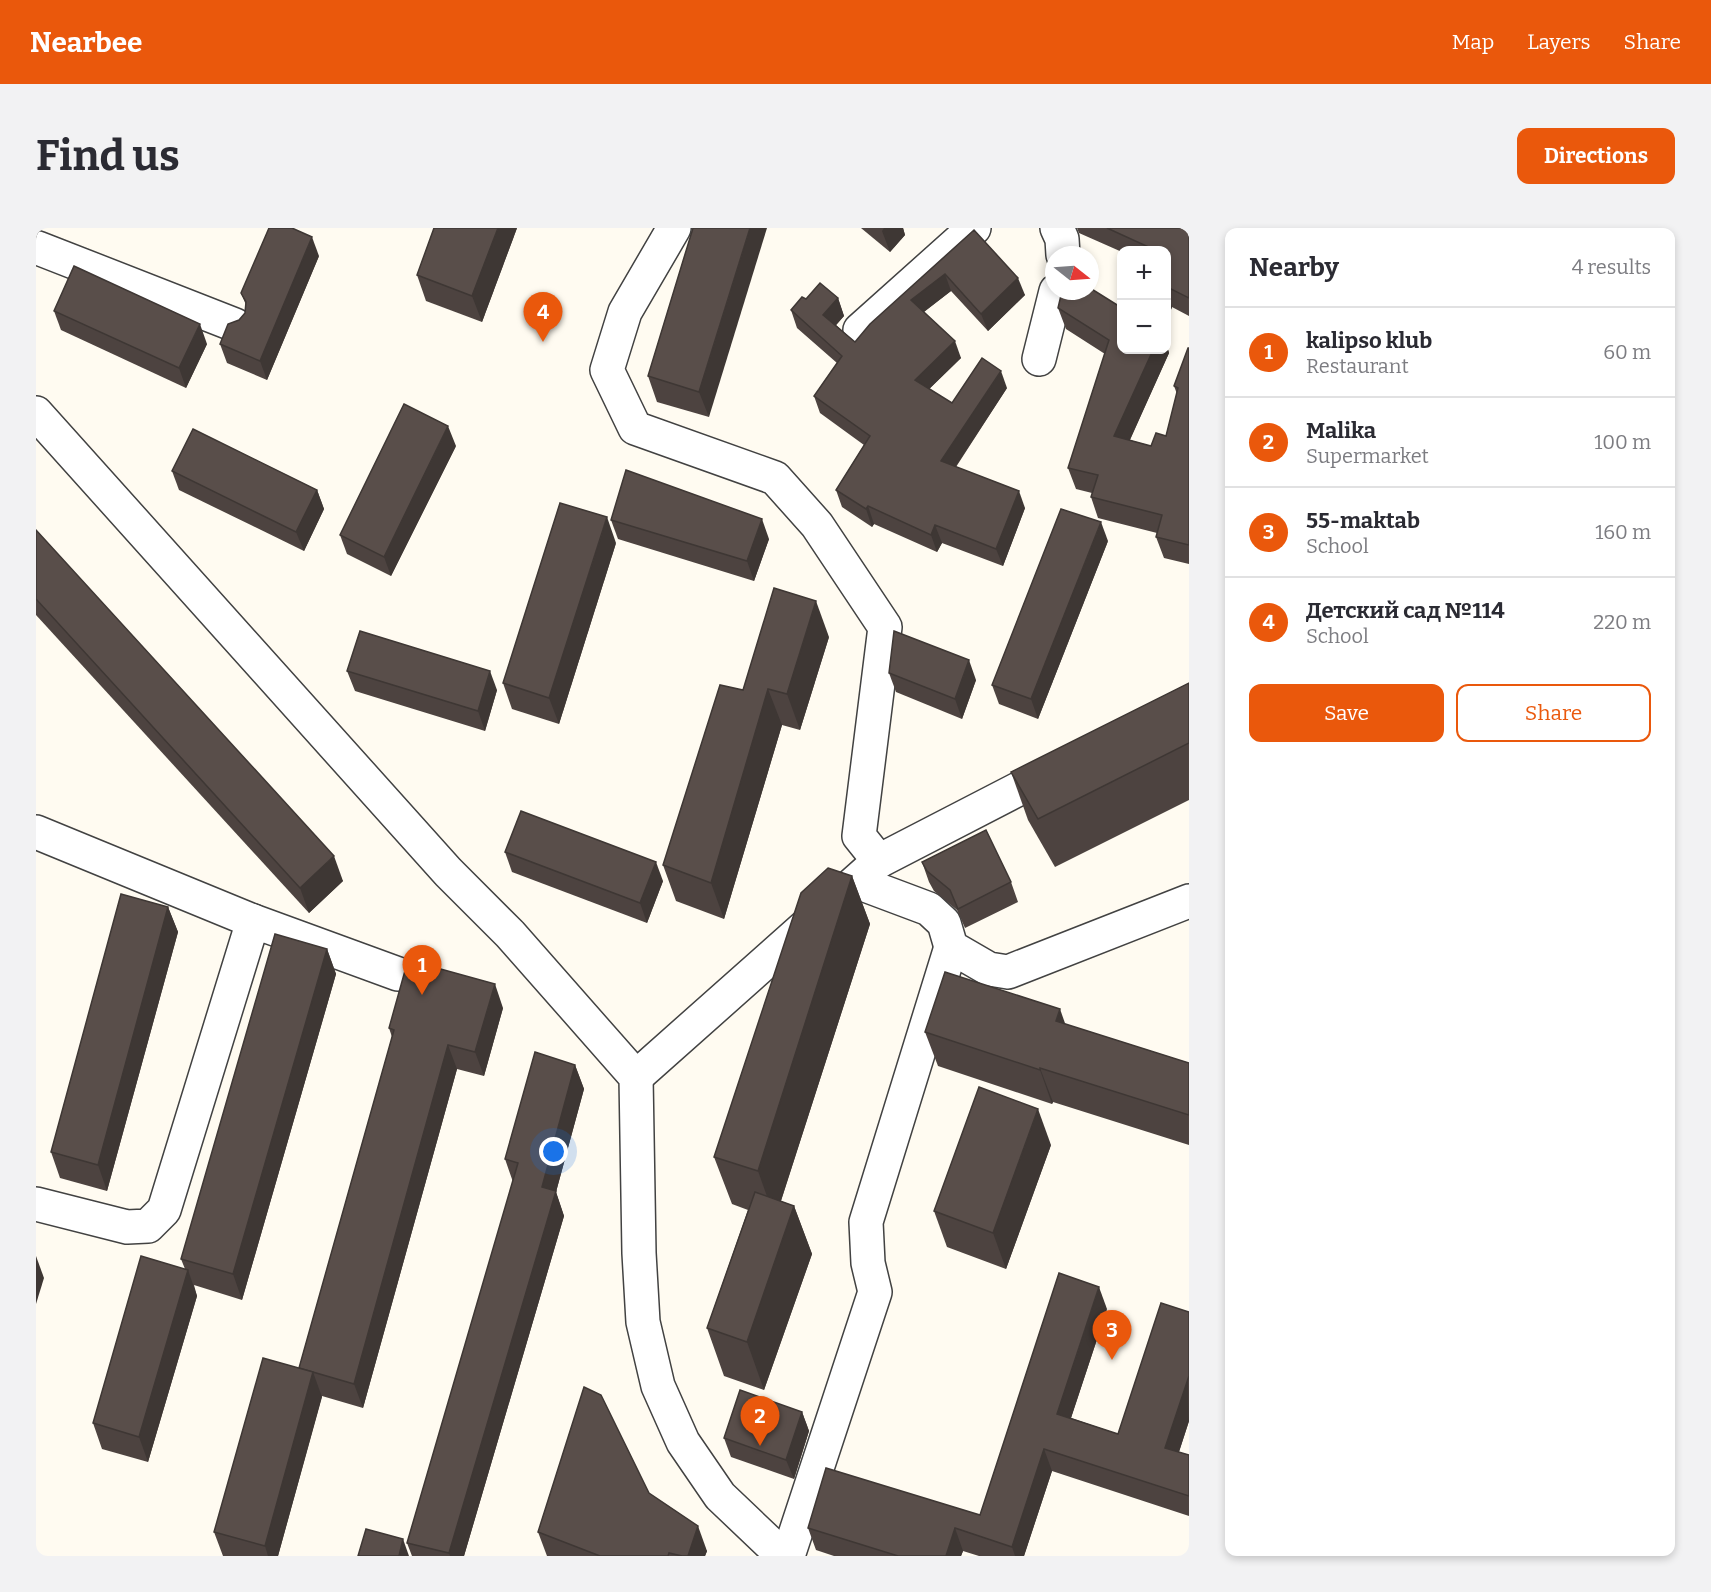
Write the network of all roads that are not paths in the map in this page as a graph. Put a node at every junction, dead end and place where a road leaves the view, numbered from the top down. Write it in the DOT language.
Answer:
graph roads {
  1 [pos="675,228"];
  2 [pos="974,228"];
  3 [pos="1057,228"];
  4 [pos="42,243"];
  5 [pos="1062,246"];
  6 [pos="1054,300"];
  7 [pos="235,325"];
  8 [pos="860,330"];
  9 [pos="1039,359"];
  10 [pos="36,413"];
  11 [pos="1085,755"];
  12 [pos="36,832"];
  13 [pos="868,872"];
  14 [pos="1189,901"];
  15 [pos="253,921"];
  16 [pos="951,947"];
  17 [pos="398,974"];
  18 [pos="636,1077"];
  19 [pos="36,1204"];
  20 [pos="783,1556"];
  21 [pos="788,1556"];
  1 -- 13 [label="street"];
  2 -- 8 [label="street"];
  3 -- 5 [label="street"];
  4 -- 7 [label="street"];
  6 -- 9 [label="street"];
  10 -- 18 [label="street"];
  11 -- 13 [label="street"];
  12 -- 15 [label="street"];
  13 -- 16 [label="street"];
  13 -- 18 [label="street"];
  14 -- 16 [label="street"];
  15 -- 17 [label="street"];
  15 -- 19 [label="street"];
  16 -- 21 [label="street"];
  18 -- 20 [label="street"];
}
